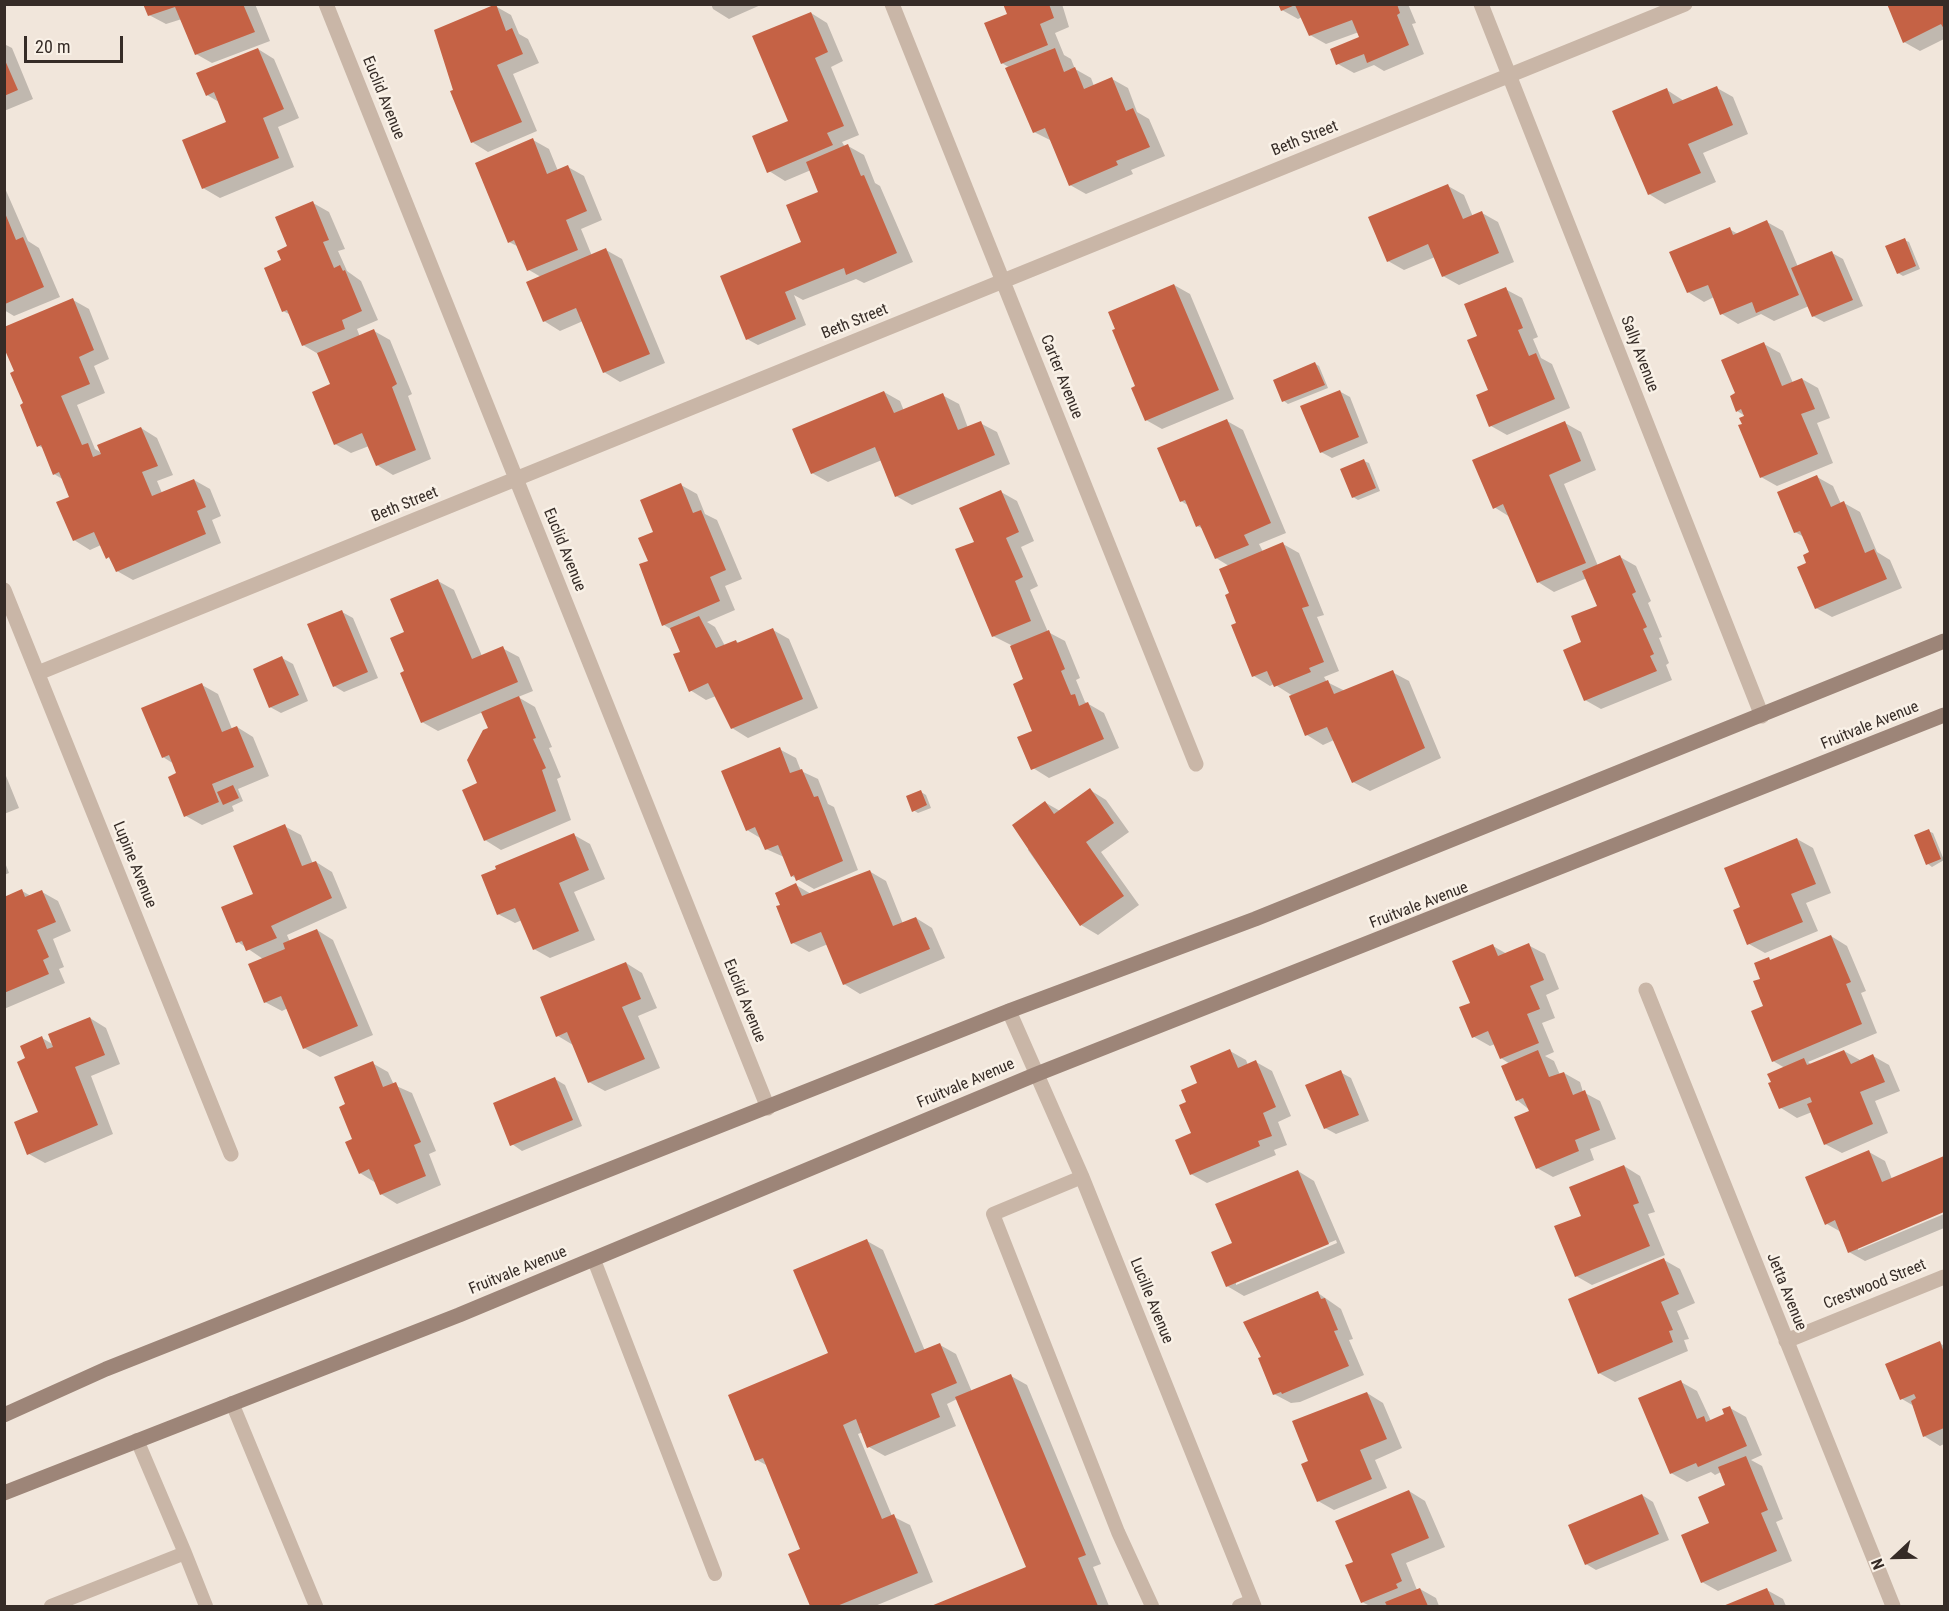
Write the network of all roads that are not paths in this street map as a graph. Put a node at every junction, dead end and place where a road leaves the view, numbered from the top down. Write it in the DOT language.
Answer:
graph roads {
  1 [pos="326,4"];
  2 [pos="892,4"];
  3 [pos="1481,4"];
  4 [pos="1685,4"];
  5 [pos="1510,76"];
  6 [pos="1003,282"];
  7 [pos="517,479"];
  8 [pos="4,590"];
  9 [pos="1944,641"];
  10 [pos="38,673"];
  11 [pos="1944,715"];
  12 [pos="1762,716"];
  13 [pos="1196,764"];
  14 [pos="1646,990"];
  15 [pos="1009,1011"];
  16 [pos="1037,1074"];
  17 [pos="768,1108"];
  18 [pos="231,1154"];
  19 [pos="1082,1177"];
  20 [pos="594,1260"];
  21 [pos="1944,1277"];
  22 [pos="1786,1341"];
  23 [pos="232,1403"];
  24 [pos="4,1415"];
  25 [pos="137,1440"];
  26 [pos="4,1494"];
  27 [pos="184,1553"];
  28 [pos="715,1574"];
  29 [pos="1248,1605"];
  30 [pos="51,1606"];
  31 [pos="206,1606"];
  32 [pos="316,1606"];
  33 [pos="1152,1606"];
  34 [pos="1893,1606"];
  1 -- 7 [label="street, Euclid Avenue"];
  2 -- 6 [label="street, Carter Avenue"];
  3 -- 5 [label="street, Sally Avenue"];
  4 -- 5 [label="street, Beth Street"];
  5 -- 6 [label="street, Beth Street"];
  5 -- 12 [label="street, Sally Avenue"];
  6 -- 7 [label="street, Beth Street"];
  6 -- 13 [label="street, Carter Avenue"];
  7 -- 10 [label="street, Beth Street"];
  7 -- 17 [label="street, Euclid Avenue"];
  8 -- 10 [label="street, Lupine Avenue"];
  9 -- 12 [label="main road"];
  10 -- 18 [label="street, Lupine Avenue"];
  11 -- 16 [label="main road, Fruitvale Avenue"];
  12 -- 15 [label="main road"];
  14 -- 22 [label="street, Jetta Avenue"];
  15 -- 16 [label="street, Lucille Avenue"];
  15 -- 17 [label="main road"];
  16 -- 19 [label="street, Lucille Avenue"];
  16 -- 20 [label="main road, Fruitvale Avenue"];
  17 -- 24 [label="main road"];
  19 -- 29 [label="street, Lucille Avenue"];
  19 -- 33 [label="lane"];
  20 -- 23 [label="main road, Fruitvale Avenue"];
  20 -- 28 [label="lane"];
  21 -- 22 [label="street, Crestwood Street"];
  22 -- 34 [label="street, Jetta Avenue"];
  23 -- 25 [label="main road, Fruitvale Avenue"];
  23 -- 32 [label="lane"];
  25 -- 26 [label="main road, Fruitvale Avenue"];
  25 -- 27 [label="lane"];
  27 -- 30 [label="lane"];
  27 -- 31 [label="lane"];
}
